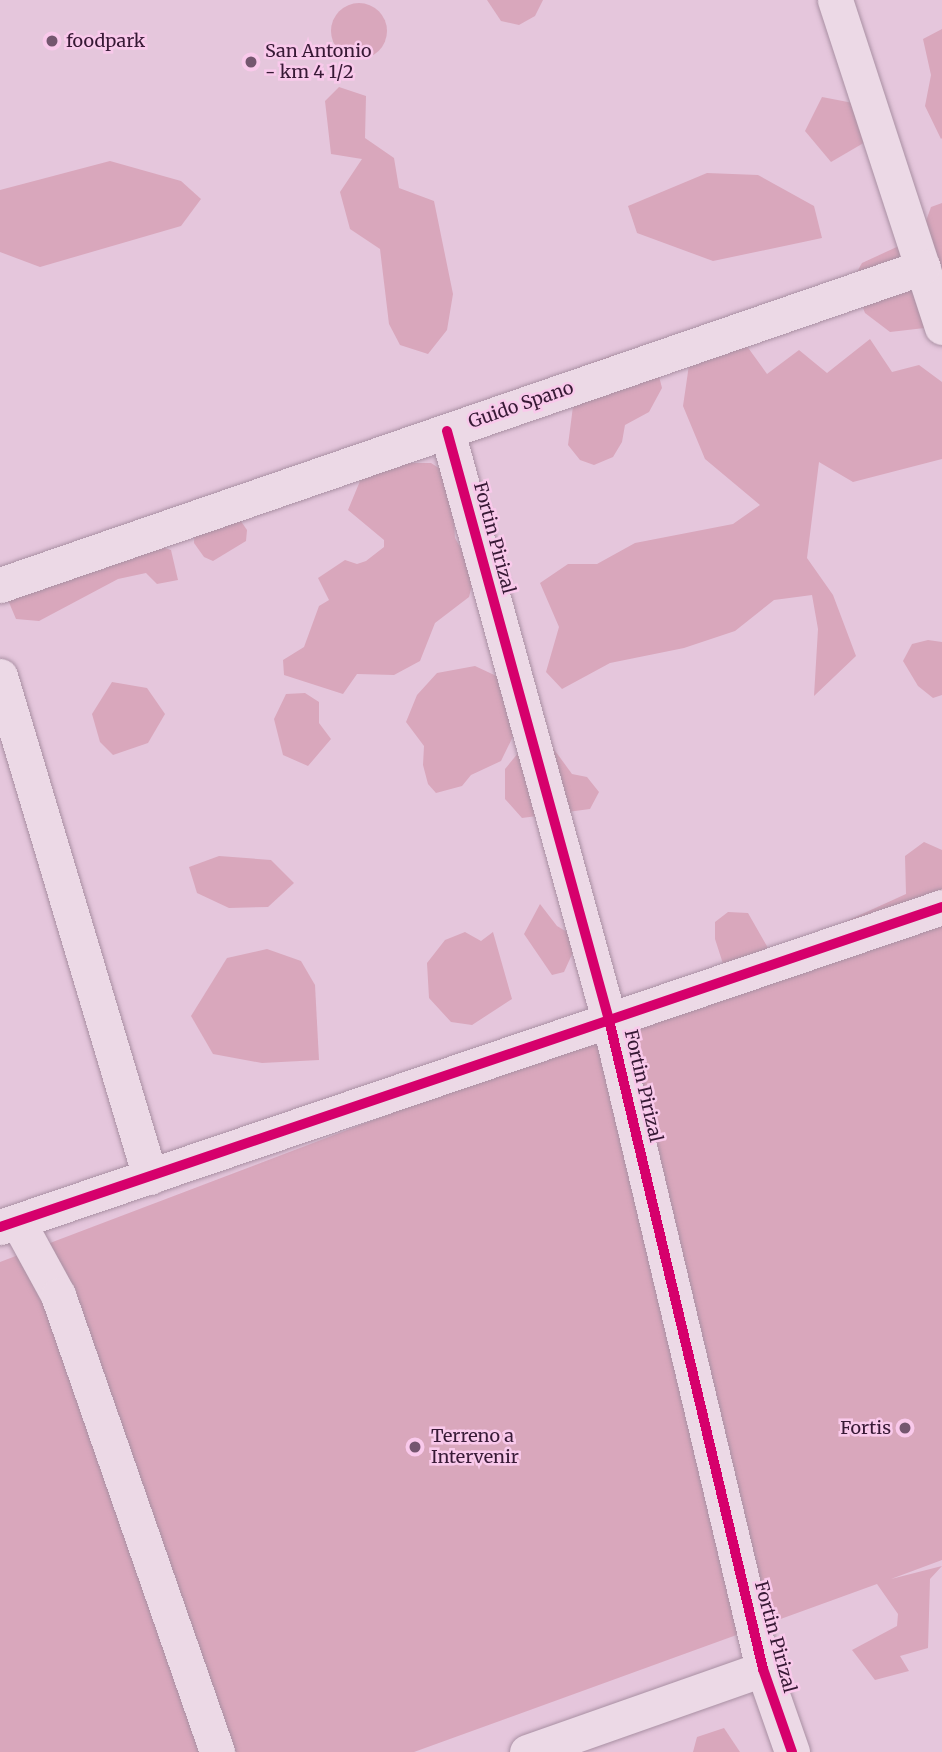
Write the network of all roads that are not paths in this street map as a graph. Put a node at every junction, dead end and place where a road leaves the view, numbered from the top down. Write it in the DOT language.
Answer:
graph roads {
  1 [pos="835,0"];
  2 [pos="923,267"];
  3 [pos="942,327"];
  4 [pos="447,431"];
  5 [pos="0,585"];
  6 [pos="0,676"];
  7 [pos="942,907"];
  8 [pos="609,1020"];
  9 [pos="150,1177"];
  10 [pos="9,1224"];
  11 [pos="763,1669"];
  12 [pos="216,1752"];
  13 [pos="527,1752"];
  14 [pos="792,1752"];
  1 -- 2 [label="street"];
  2 -- 3 [label="street"];
  2 -- 4 [label="street, Guido Spano"];
  4 -- 5 [label="street, Guido Spano"];
  4 -- 8 [label="street, Fortin Pirizal"];
  6 -- 9 [label="street"];
  7 -- 8 [label="street"];
  8 -- 9 [label="street"];
  8 -- 11 [label="street, Fortin Pirizal"];
  9 -- 10 [label="street"];
  10 -- 12 [label="street"];
  11 -- 13 [label="street"];
  11 -- 14 [label="street, Fortin Pirizal"];
}
